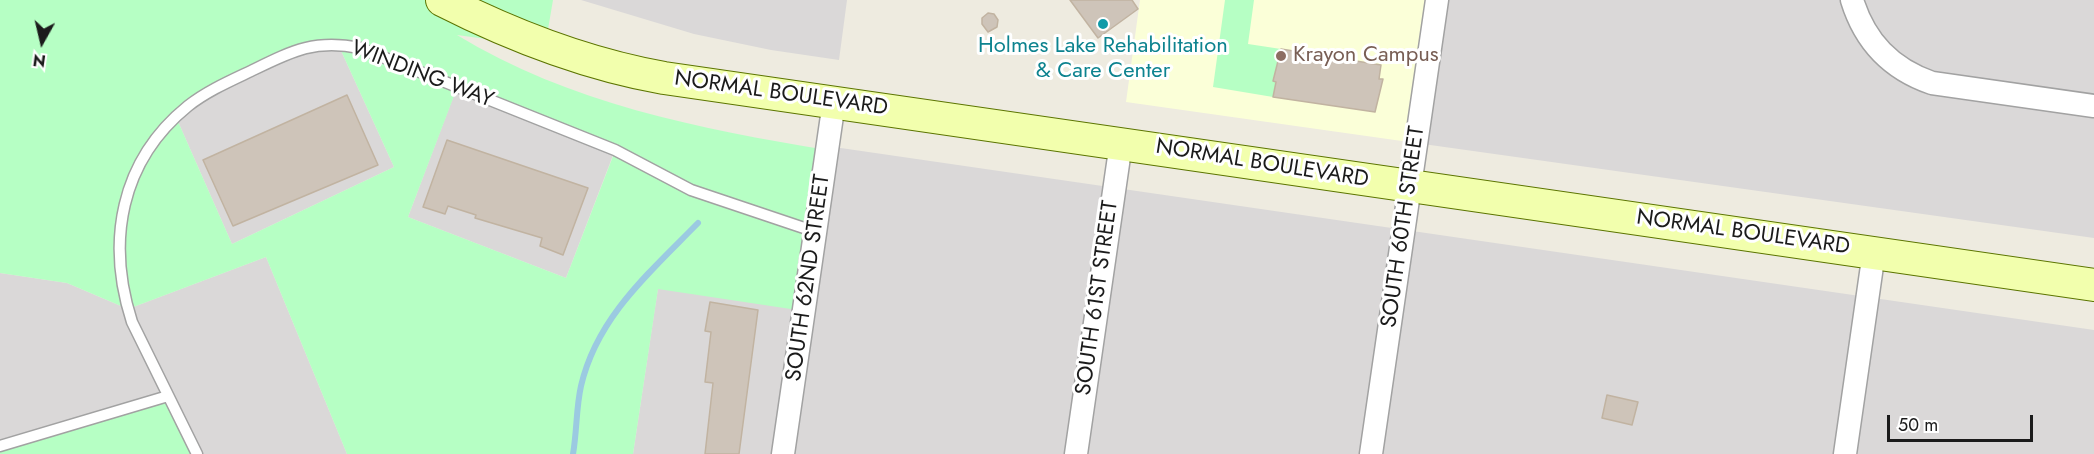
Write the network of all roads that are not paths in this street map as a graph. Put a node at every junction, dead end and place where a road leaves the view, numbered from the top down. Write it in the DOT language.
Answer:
graph roads {
  1 [pos="442,0"];
  2 [pos="1437,0"];
  3 [pos="1852,0"];
  4 [pos="834,102"];
  5 [pos="2094,106"];
  6 [pos="1121,143"];
  7 [pos="1410,186"];
  8 [pos="816,232"];
  9 [pos="1874,252"];
  10 [pos="2094,285"];
  11 [pos="168,396"];
  12 [pos="0,446"];
  13 [pos="197,454"];
  14 [pos="783,454"];
  15 [pos="1076,454"];
  16 [pos="1371,454"];
  17 [pos="1845,454"];
  1 -- 4 [label="main road, NORMAL BOULEVARD"];
  2 -- 7 [label="street, SOUTH 60TH STREET"];
  3 -- 5 [label="street"];
  4 -- 6 [label="main road, NORMAL BOULEVARD"];
  4 -- 8 [label="street, SOUTH 62ND STREET"];
  6 -- 7 [label="main road, NORMAL BOULEVARD"];
  6 -- 15 [label="street, SOUTH 61ST STREET"];
  7 -- 9 [label="main road, NORMAL BOULEVARD"];
  7 -- 16 [label="street, SOUTH 60TH STREET"];
  8 -- 11 [label="lane, WINDING WAY"];
  8 -- 14 [label="street, SOUTH 62ND STREET"];
  9 -- 10 [label="main road, NORMAL BOULEVARD"];
  9 -- 17 [label="street"];
  11 -- 12 [label="lane"];
  11 -- 13 [label="lane, WINDING WAY"];
}
